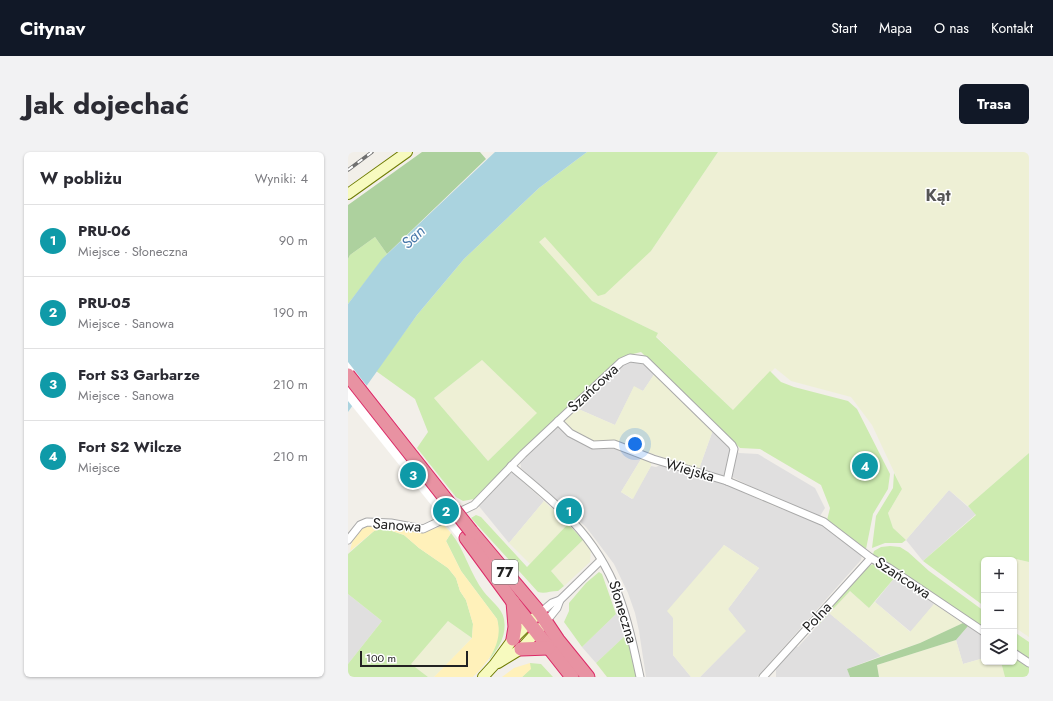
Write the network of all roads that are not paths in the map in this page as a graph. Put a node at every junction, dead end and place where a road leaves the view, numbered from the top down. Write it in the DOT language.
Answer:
graph roads {
  1 [pos="407,152"];
  2 [pos="348,194"];
  3 [pos="348,375"];
  4 [pos="348,388"];
  5 [pos="558,421"];
  6 [pos="511,466"];
  7 [pos="727,481"];
  8 [pos="474,505"];
  9 [pos="824,522"];
  10 [pos="468,534"];
  11 [pos="348,540"];
  12 [pos="872,558"];
  13 [pos="601,560"];
  14 [pos="560,600"];
  15 [pos="513,602"];
  16 [pos="538,623"];
  17 [pos="981,630"];
  18 [pos="517,644"];
  19 [pos="548,648"];
  20 [pos="1017,655"];
  21 [pos="1029,663"];
  22 [pos="765,676"];
  23 [pos="483,677"];
  24 [pos="572,677"];
  25 [pos="588,677"];
  26 [pos="640,677"];
  1 -- 2 [label="street"];
  3 -- 10 [label="highway, 77, bridge"];
  4 -- 10 [label="highway, 77"];
  5 -- 6 [label="street, Szańcowa"];
  5 -- 7 [label="street, Wiejska"];
  5 -- 7 [label="street, Szańcowa"];
  6 -- 8 [label="street, Szańcowa"];
  6 -- 13 [label="street, Słoneczna"];
  7 -- 9 [label="street, Wiejska"];
  8 -- 11 [label="street, Sanowa"];
  9 -- 12 [label="street, Szańcowa"];
  10 -- 15 [label="highway, 77"];
  10 -- 16 [label="highway, 77"];
  12 -- 17 [label="street, Szańcowa"];
  12 -- 22 [label="street, Polna"];
  13 -- 14 [label="street"];
  13 -- 26 [label="street, Słoneczna"];
  14 -- 16 [label="street"];
  14 -- 16 [label="street"];
  15 -- 16 [label="highway, 77"];
  15 -- 18 [label="highway"];
  16 -- 18 [label="street"];
  16 -- 19 [label="highway, 77"];
  16 -- 25 [label="highway, 77"];
  18 -- 19 [label="highway"];
  18 -- 23 [label="street"];
  19 -- 24 [label="highway, 77"];
  20 -- 21 [label="street"];
}
